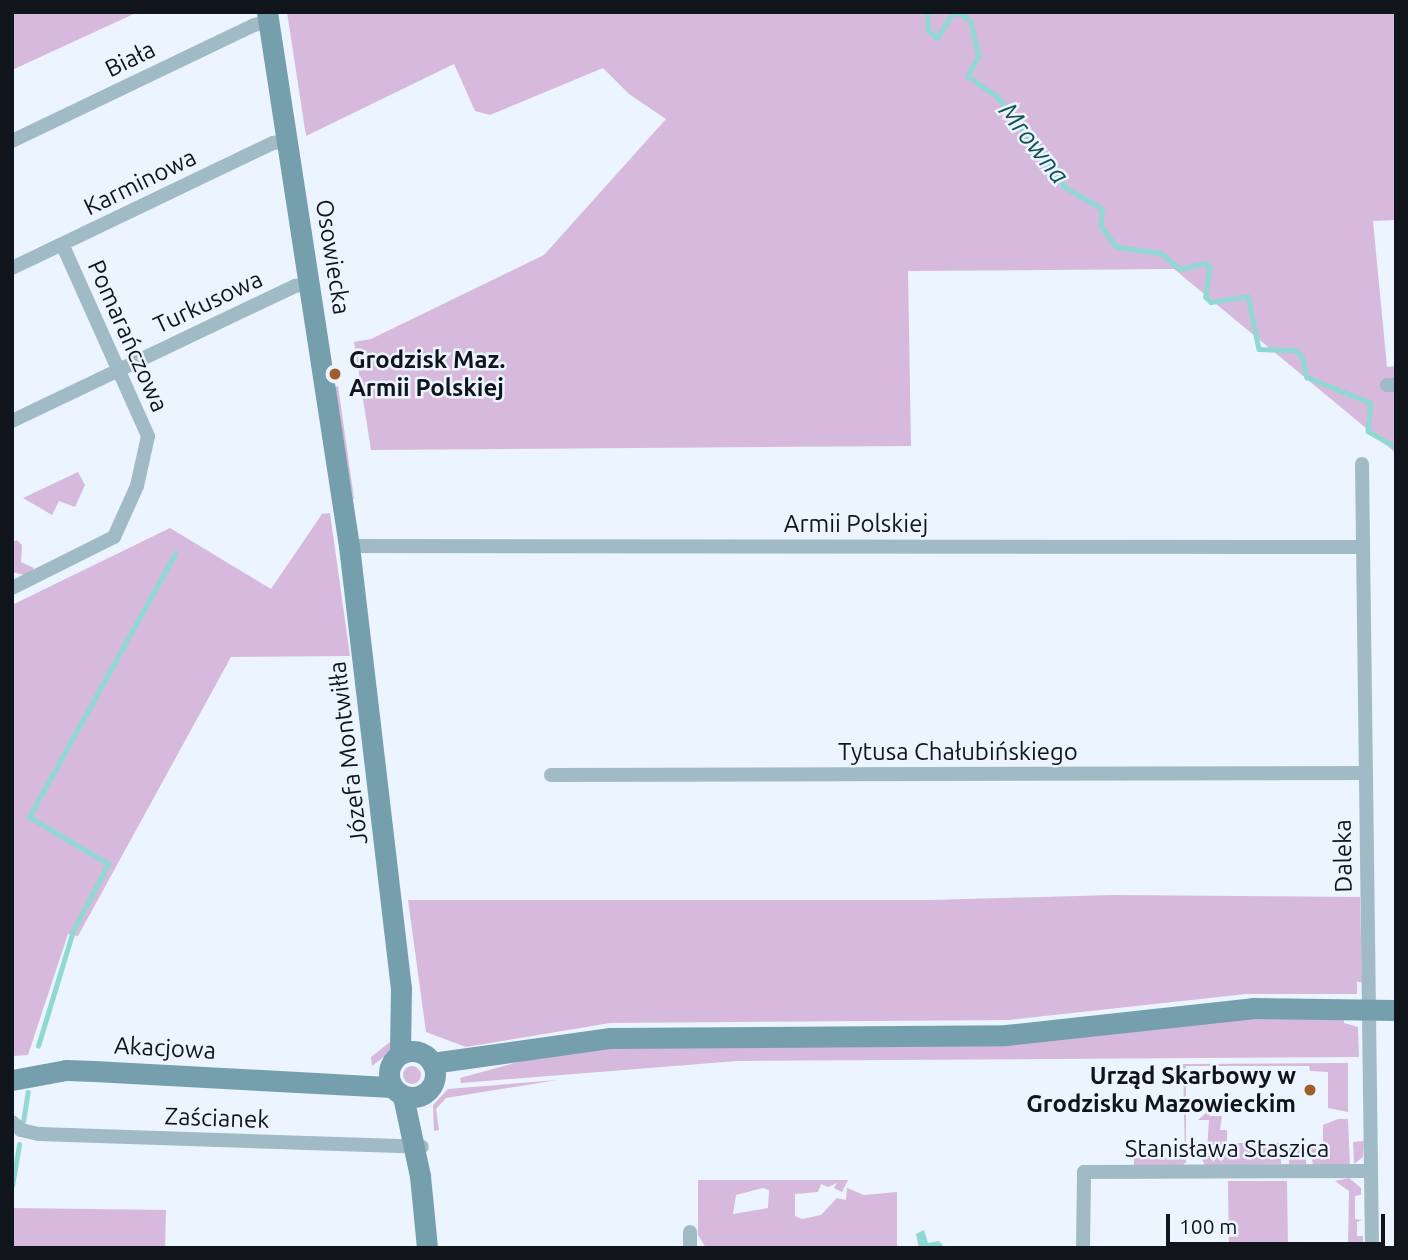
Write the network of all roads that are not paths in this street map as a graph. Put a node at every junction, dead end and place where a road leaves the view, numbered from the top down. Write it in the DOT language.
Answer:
graph roads {
  1 [pos="268,17"];
  2 [pos="12,141"];
  3 [pos="288,141"];
  4 [pos="62,244"];
  5 [pos="12,268"];
  6 [pos="312,284"];
  7 [pos="121,369"];
  8 [pos="12,421"];
  9 [pos="1362,464"];
  10 [pos="345,512"];
  11 [pos="349,546"];
  12 [pos="1362,547"];
  13 [pos="12,588"];
  14 [pos="1365,773"];
  15 [pos="551,775"];
  16 [pos="1396,1010"];
  17 [pos="1369,1011"];
  18 [pos="412,1075"];
  19 [pos="12,1080"];
  20 [pos="12,1122"];
  21 [pos="418,1147"];
  22 [pos="1371,1171"];
  23 [pos="690,1232"];
  24 [pos="427,1248"];
  25 [pos="690,1248"];
  26 [pos="1083,1248"];
  27 [pos="1372,1248"];
  1 -- 2 [label="street, Biała"];
  1 -- 3 [label="street, Osowiecka"];
  3 -- 4 [label="street, Karminowa"];
  3 -- 6 [label="street, Osowiecka"];
  4 -- 5 [label="street, Karminowa"];
  4 -- 7 [label="street, Pomarańczowa"];
  6 -- 7 [label="street, Turkusowa"];
  6 -- 10 [label="street, Osowiecka"];
  7 -- 8 [label="street, Turkusowa"];
  7 -- 13 [label="street, Pomarańczowa"];
  9 -- 12 [label="street, Daleka"];
  10 -- 11 [label="street, Józefa Montwiłła"];
  11 -- 12 [label="street, Armii Polskiej"];
  11 -- 18 [label="street, Józefa Montwiłła"];
  12 -- 14 [label="street, Daleka"];
  14 -- 15 [label="street, Tytusa Chałubińskiego"];
  14 -- 17 [label="street, Daleka"];
  16 -- 17 [label="street, Akacjowa"];
  17 -- 18 [label="street, Akacjowa"];
  17 -- 22 [label="street, Daleka"];
  18 -- 19 [label="street, Akacjowa"];
  18 -- 21 [label="street, Józefa Montwiłła"];
  20 -- 21 [label="street, Zaścianek"];
  21 -- 24 [label="street, Józefa Montwiłła"];
  22 -- 26 [label="street, Stanisława Staszica"];
  22 -- 27 [label="street, Daleka"];
  23 -- 25 [label="street"];
}
